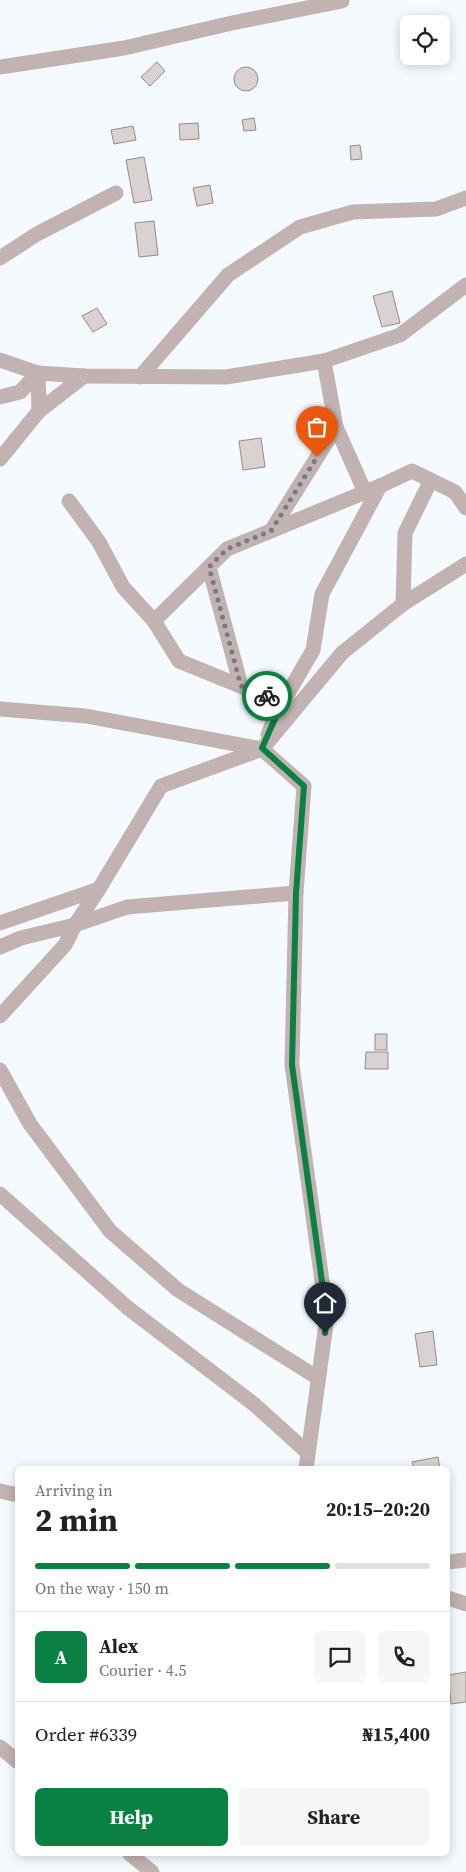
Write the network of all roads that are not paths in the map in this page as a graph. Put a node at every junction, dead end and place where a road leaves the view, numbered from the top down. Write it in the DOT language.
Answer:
graph roads {
  1 [pos="342,1"];
  2 [pos="0,67"];
  3 [pos="116,193"];
  4 [pos="466,198"];
  5 [pos="0,258"];
  6 [pos="466,285"];
  7 [pos="0,360"];
  8 [pos="324,361"];
  9 [pos="38,373"];
  10 [pos="84,376"];
  11 [pos="140,377"];
  12 [pos="0,397"];
  13 [pos="39,411"];
  14 [pos="336,427"];
  15 [pos="0,459"];
  16 [pos="431,480"];
  17 [pos="380,486"];
  18 [pos="365,492"];
  19 [pos="69,501"];
  20 [pos="466,508"];
  21 [pos="271,531"];
  22 [pos="466,564"];
  23 [pos="209,567"];
  24 [pos="403,604"];
  25 [pos="154,621"];
  26 [pos="241,686"];
  27 [pos="282,703"];
  28 [pos="0,709"];
  29 [pos="262,748"];
  30 [pos="99,889"];
  31 [pos="296,893"];
  32 [pos="0,924"];
  33 [pos="75,925"];
  34 [pos="0,948"];
  35 [pos="0,1016"];
  36 [pos="0,1070"];
  37 [pos="0,1194"];
  38 [pos="318,1378"];
  39 [pos="308,1453"];
  40 [pos="306,1466"];
  41 [pos="466,1560"];
  42 [pos="450,1562"];
  43 [pos="450,1599"];
  44 [pos="466,1604"];
  45 [pos="0,1748"];
  46 [pos="15,1760"];
  47 [pos="135,1856"];
  48 [pos="151,1872"];
  1 -- 2 [label="street"];
  3 -- 5 [label="street"];
  4 -- 11 [label="street"];
  6 -- 8 [label="street"];
  7 -- 9 [label="street"];
  8 -- 11 [label="street"];
  8 -- 14 [label="street"];
  9 -- 10 [label="street"];
  9 -- 12 [label="street"];
  9 -- 13 [label="street"];
  10 -- 11 [label="street"];
  10 -- 13 [label="street"];
  13 -- 15 [label="street"];
  14 -- 18 [label="street"];
  14 -- 21 [label="street"];
  16 -- 17 [label="street"];
  16 -- 20 [label="street"];
  16 -- 24 [label="street"];
  17 -- 18 [label="street"];
  17 -- 27 [label="street"];
  18 -- 21 [label="street"];
  19 -- 25 [label="street"];
  21 -- 23 [label="street"];
  22 -- 24 [label="street"];
  23 -- 25 [label="street"];
  23 -- 26 [label="street"];
  24 -- 29 [label="street"];
  25 -- 26 [label="street"];
  26 -- 27 [label="street"];
  27 -- 29 [label="street"];
  28 -- 29 [label="street"];
  29 -- 30 [label="street"];
  29 -- 31 [label="street"];
  30 -- 32 [label="street"];
  30 -- 33 [label="street"];
  31 -- 33 [label="street"];
  31 -- 38 [label="street"];
  33 -- 34 [label="street"];
  33 -- 35 [label="street"];
  36 -- 38 [label="street"];
  37 -- 39 [label="street"];
  38 -- 39 [label="street"];
  39 -- 40 [label="street"];
  41 -- 42 [label="street"];
  43 -- 44 [label="street"];
  45 -- 46 [label="street"];
  47 -- 48 [label="street"];
}
